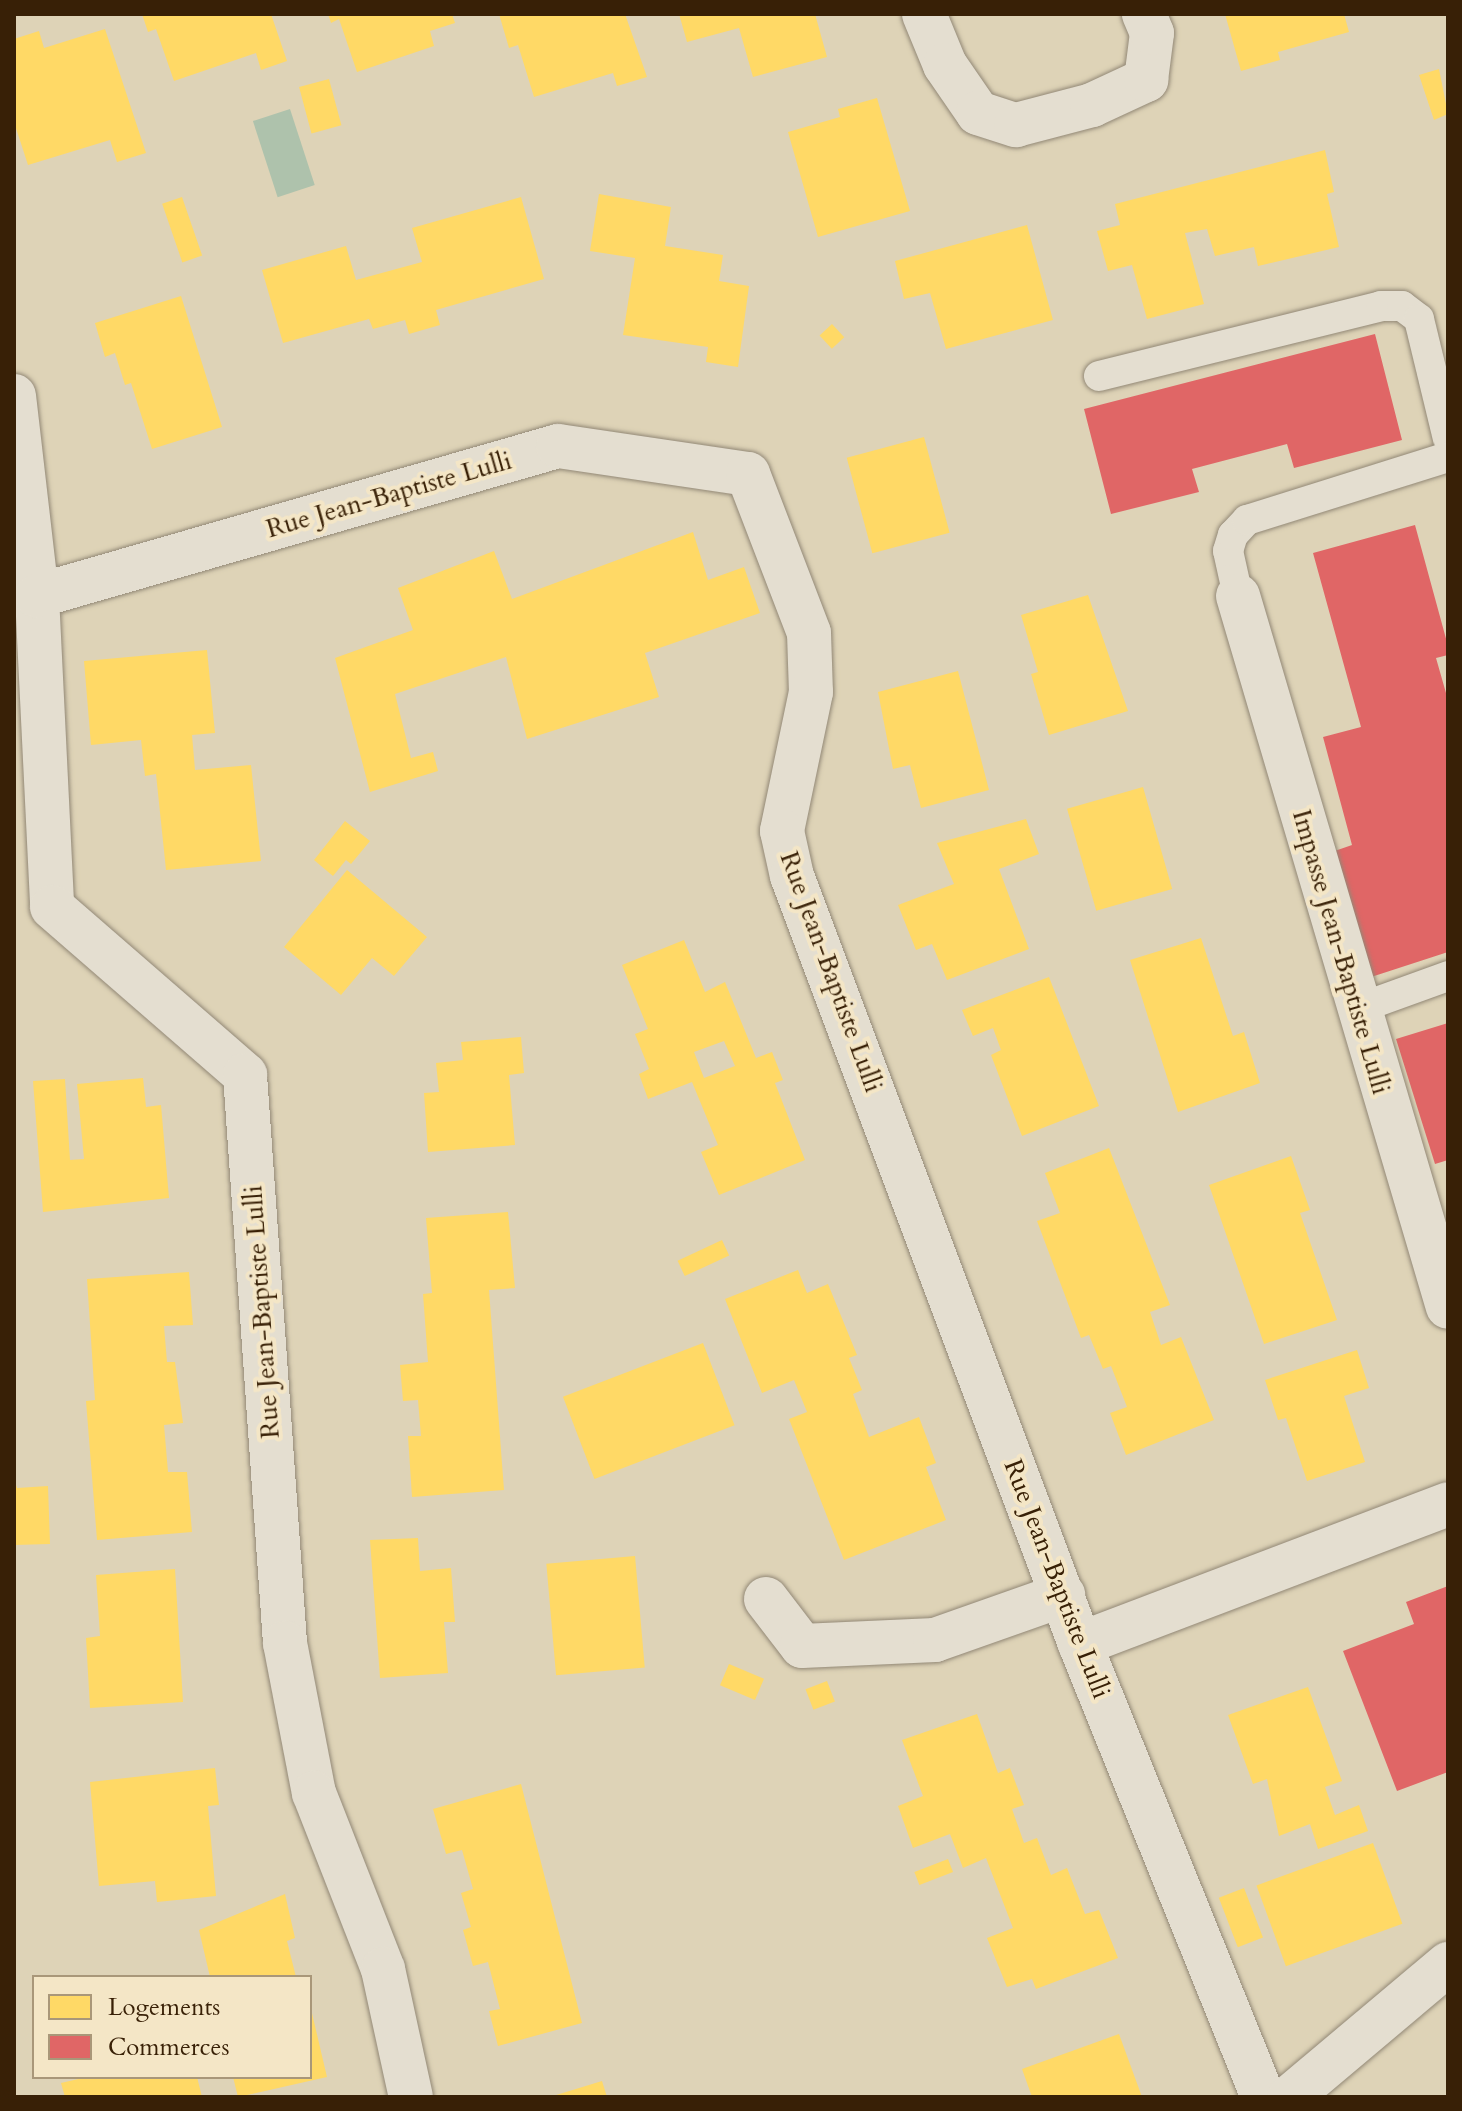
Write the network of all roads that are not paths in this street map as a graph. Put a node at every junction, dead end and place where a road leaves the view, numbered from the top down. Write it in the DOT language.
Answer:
graph roads {
  1 [pos="924,14"];
  2 [pos="1144,14"];
  3 [pos="1099,376"];
  4 [pos="14,396"];
  5 [pos="1448,439"];
  6 [pos="1448,457"];
  7 [pos="37,596"];
  8 [pos="1238,596"];
  9 [pos="1448,976"];
  10 [pos="1357,1009"];
  11 [pos="1448,1307"];
  12 [pos="1448,1504"];
  13 [pos="1063,1595"];
  14 [pos="766,1599"];
  15 [pos="1080,1644"];
  16 [pos="1448,1964"];
  17 [pos="411,2097"];
  18 [pos="1263,2097"];
  19 [pos="1290,2097"];
  1 -- 2 [label="street"];
  3 -- 5 [label="lane"];
  4 -- 7 [label="street, Rue Jean-Baptiste Lulli"];
  6 -- 8 [label="lane"];
  7 -- 13 [label="street, Rue Jean-Baptiste Lulli"];
  7 -- 17 [label="street, Rue Jean-Baptiste Lulli"];
  8 -- 10 [label="street, Impasse Jean-Baptiste Lulli"];
  9 -- 10 [label="lane"];
  10 -- 11 [label="street, Impasse Jean-Baptiste Lulli"];
  12 -- 15 [label="street"];
  13 -- 14 [label="street"];
  13 -- 15 [label="street, Rue Jean-Baptiste Lulli"];
  15 -- 18 [label="street, Rue Jean-Baptiste Lulli"];
  16 -- 19 [label="street"];
}
